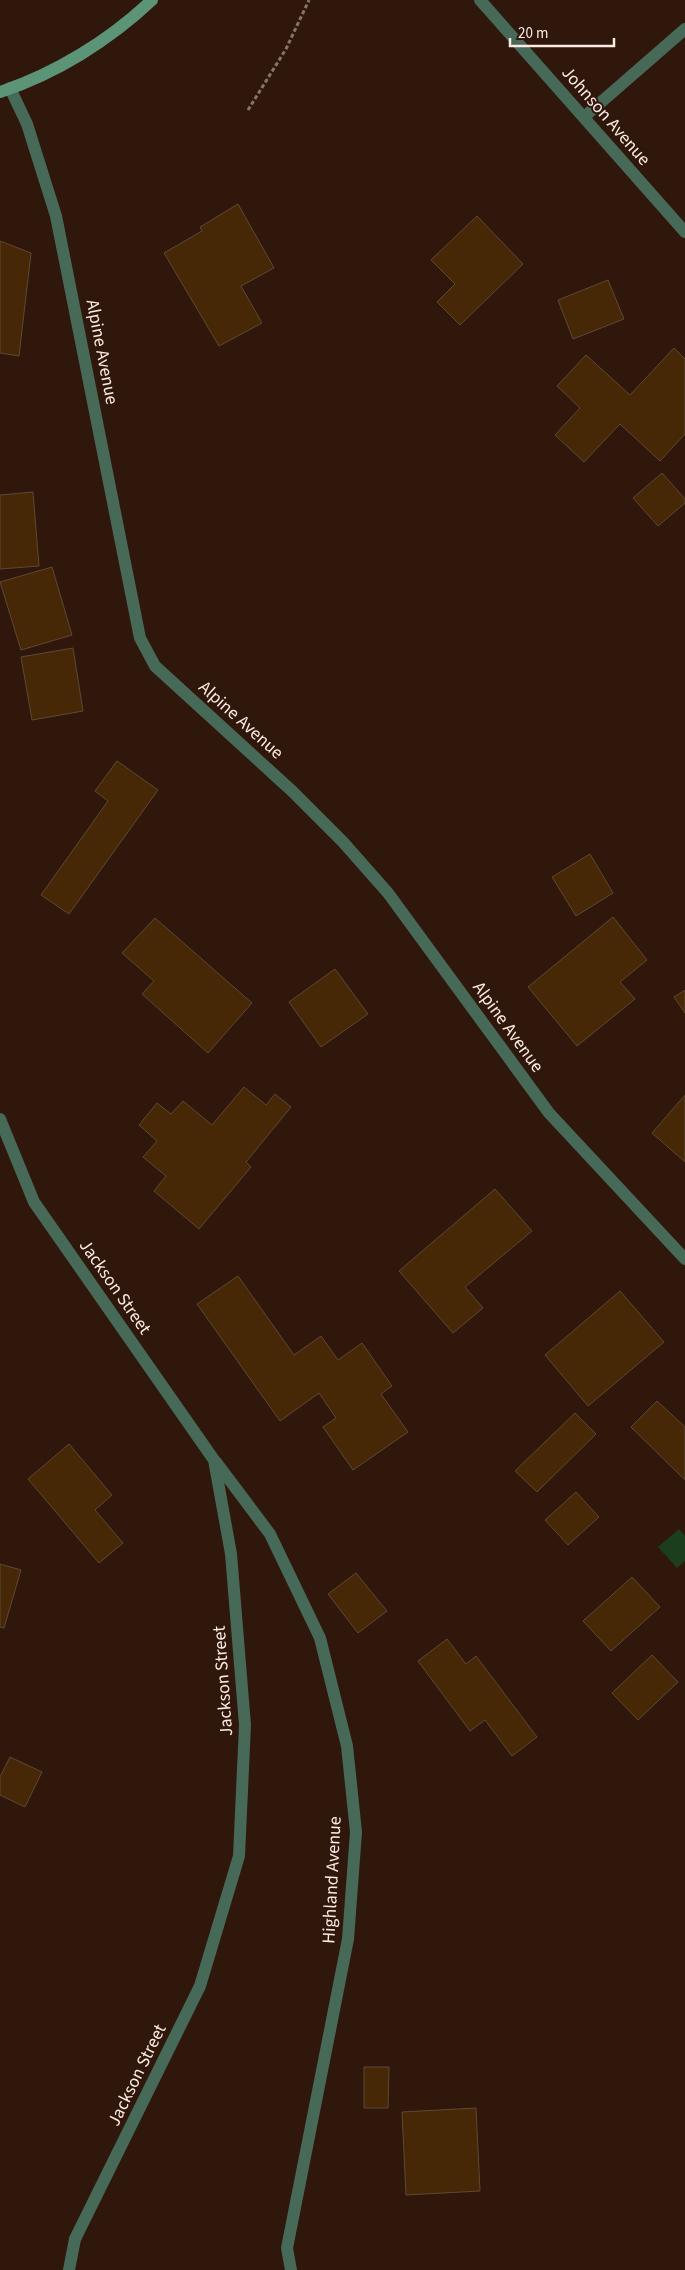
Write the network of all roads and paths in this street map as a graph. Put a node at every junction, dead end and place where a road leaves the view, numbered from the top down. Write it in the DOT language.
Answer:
graph roads {
  1 [pos="152,0"];
  2 [pos="309,0"];
  3 [pos="480,0"];
  4 [pos="685,29"];
  5 [pos="5,90"];
  6 [pos="248,110"];
  7 [pos="584,117"];
  8 [pos="685,232"];
  9 [pos="0,1119"];
  10 [pos="685,1259"];
  11 [pos="214,1460"];
  12 [pos="69,2270"];
  13 [pos="291,2270"];
  1 -- 5 [label="main road"];
  2 -- 6 [label="path"];
  3 -- 7 [label="street, Johnson Avenue"];
  4 -- 7 [label="street"];
  5 -- 10 [label="street, Alpine Avenue"];
  7 -- 8 [label="street, Johnson Avenue"];
  9 -- 11 [label="street, Jackson Street"];
  11 -- 12 [label="street, Jackson Street"];
  11 -- 13 [label="street, Highland Avenue"];
}
